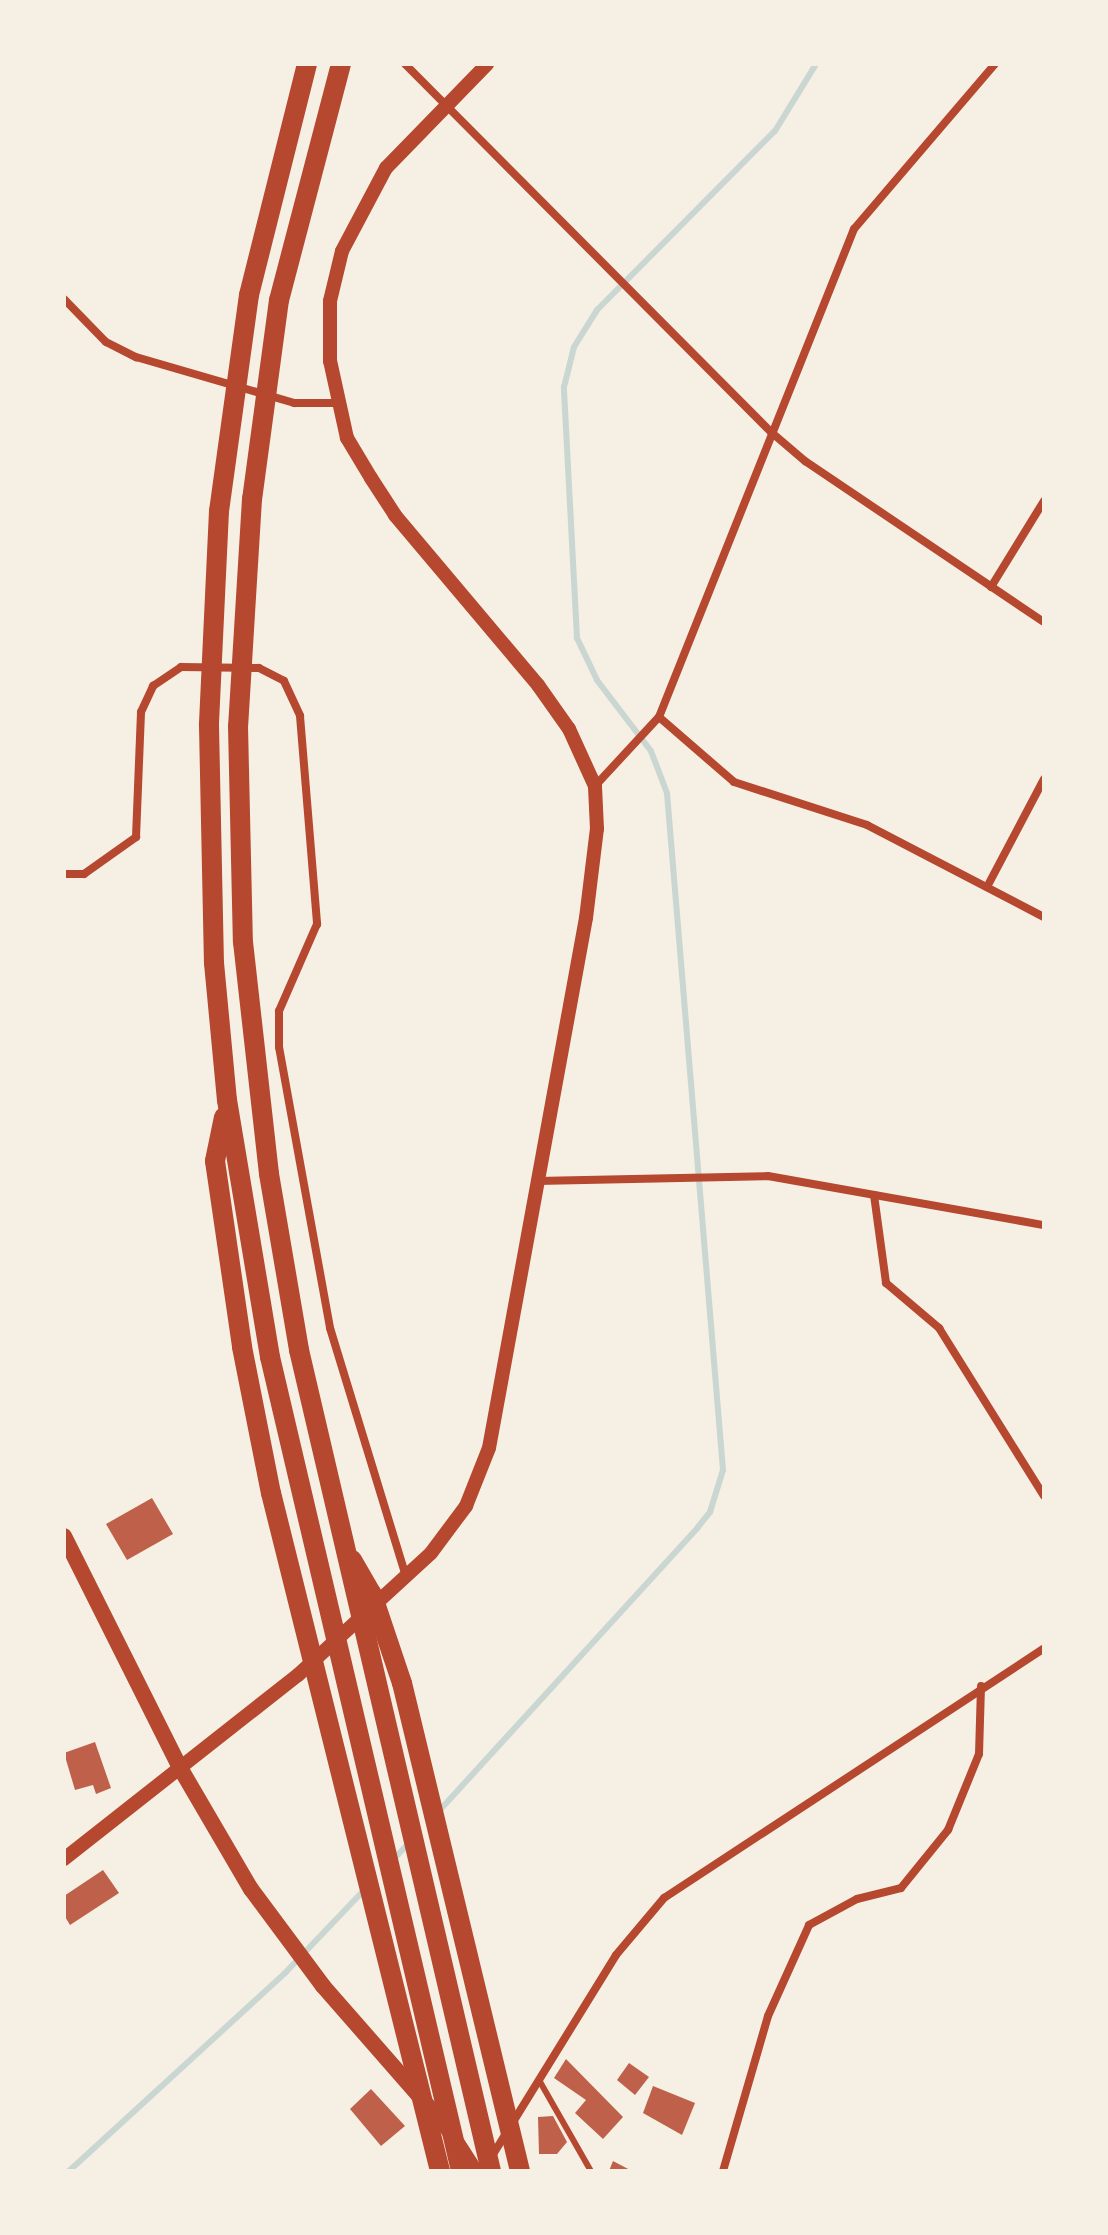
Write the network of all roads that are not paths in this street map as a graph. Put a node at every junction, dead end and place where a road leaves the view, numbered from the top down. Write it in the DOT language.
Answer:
graph roads {
  1 [pos="307,64"];
  2 [pos="341,64"];
  3 [pos="405,64"];
  4 [pos="487,64"];
  5 [pos="995,64"];
  6 [pos="445,104"];
  7 [pos="64,299"];
  8 [pos="335,403"];
  9 [pos="771,432"];
  10 [pos="1044,501"];
  11 [pos="991,587"];
  12 [pos="1044,622"];
  13 [pos="659,717"];
  14 [pos="1044,779"];
  15 [pos="595,786"];
  16 [pos="64,874"];
  17 [pos="987,887"];
  18 [pos="1044,917"];
  19 [pos="227,1100"];
  20 [pos="535,1181"];
  21 [pos="874,1195"];
  22 [pos="1044,1225"];
  23 [pos="1044,1496"];
  24 [pos="64,1536"];
  25 [pos="342,1543"];
  26 [pos="406,1577"];
  27 [pos="1044,1648"];
  28 [pos="981,1686"];
  29 [pos="179,1766"];
  30 [pos="64,1859"];
  31 [pos="537,2077"];
  32 [pos="440,2171"];
  33 [pos="461,2171"];
  34 [pos="475,2171"];
  35 [pos="485,2171"];
  36 [pos="491,2171"];
  37 [pos="520,2171"];
  38 [pos="591,2171"];
  39 [pos="723,2171"];
  1 -- 19 [label="highway"];
  2 -- 25 [label="highway"];
  3 -- 6 [label="street"];
  4 -- 6 [label="street"];
  5 -- 9 [label="street"];
  6 -- 8 [label="street"];
  6 -- 9 [label="street"];
  7 -- 8 [label="street"];
  8 -- 15 [label="street"];
  9 -- 11 [label="street"];
  9 -- 13 [label="street"];
  10 -- 11 [label="street"];
  11 -- 12 [label="street"];
  13 -- 15 [label="street"];
  13 -- 17 [label="street"];
  14 -- 17 [label="street"];
  15 -- 20 [label="street"];
  16 -- 26 [label="street"];
  17 -- 18 [label="street"];
  19 -- 32 [label="highway"];
  19 -- 33 [label="highway"];
  20 -- 21 [label="street"];
  20 -- 26 [label="street"];
  21 -- 22 [label="street"];
  21 -- 23 [label="street"];
  24 -- 29 [label="main road"];
  25 -- 36 [label="highway"];
  25 -- 37 [label="highway"];
  26 -- 29 [label="street"];
  27 -- 28 [label="street"];
  28 -- 31 [label="street"];
  28 -- 39 [label="street"];
  29 -- 30 [label="street"];
  29 -- 34 [label="main road"];
  31 -- 35 [label="street"];
  31 -- 38 [label="lane"];
}
